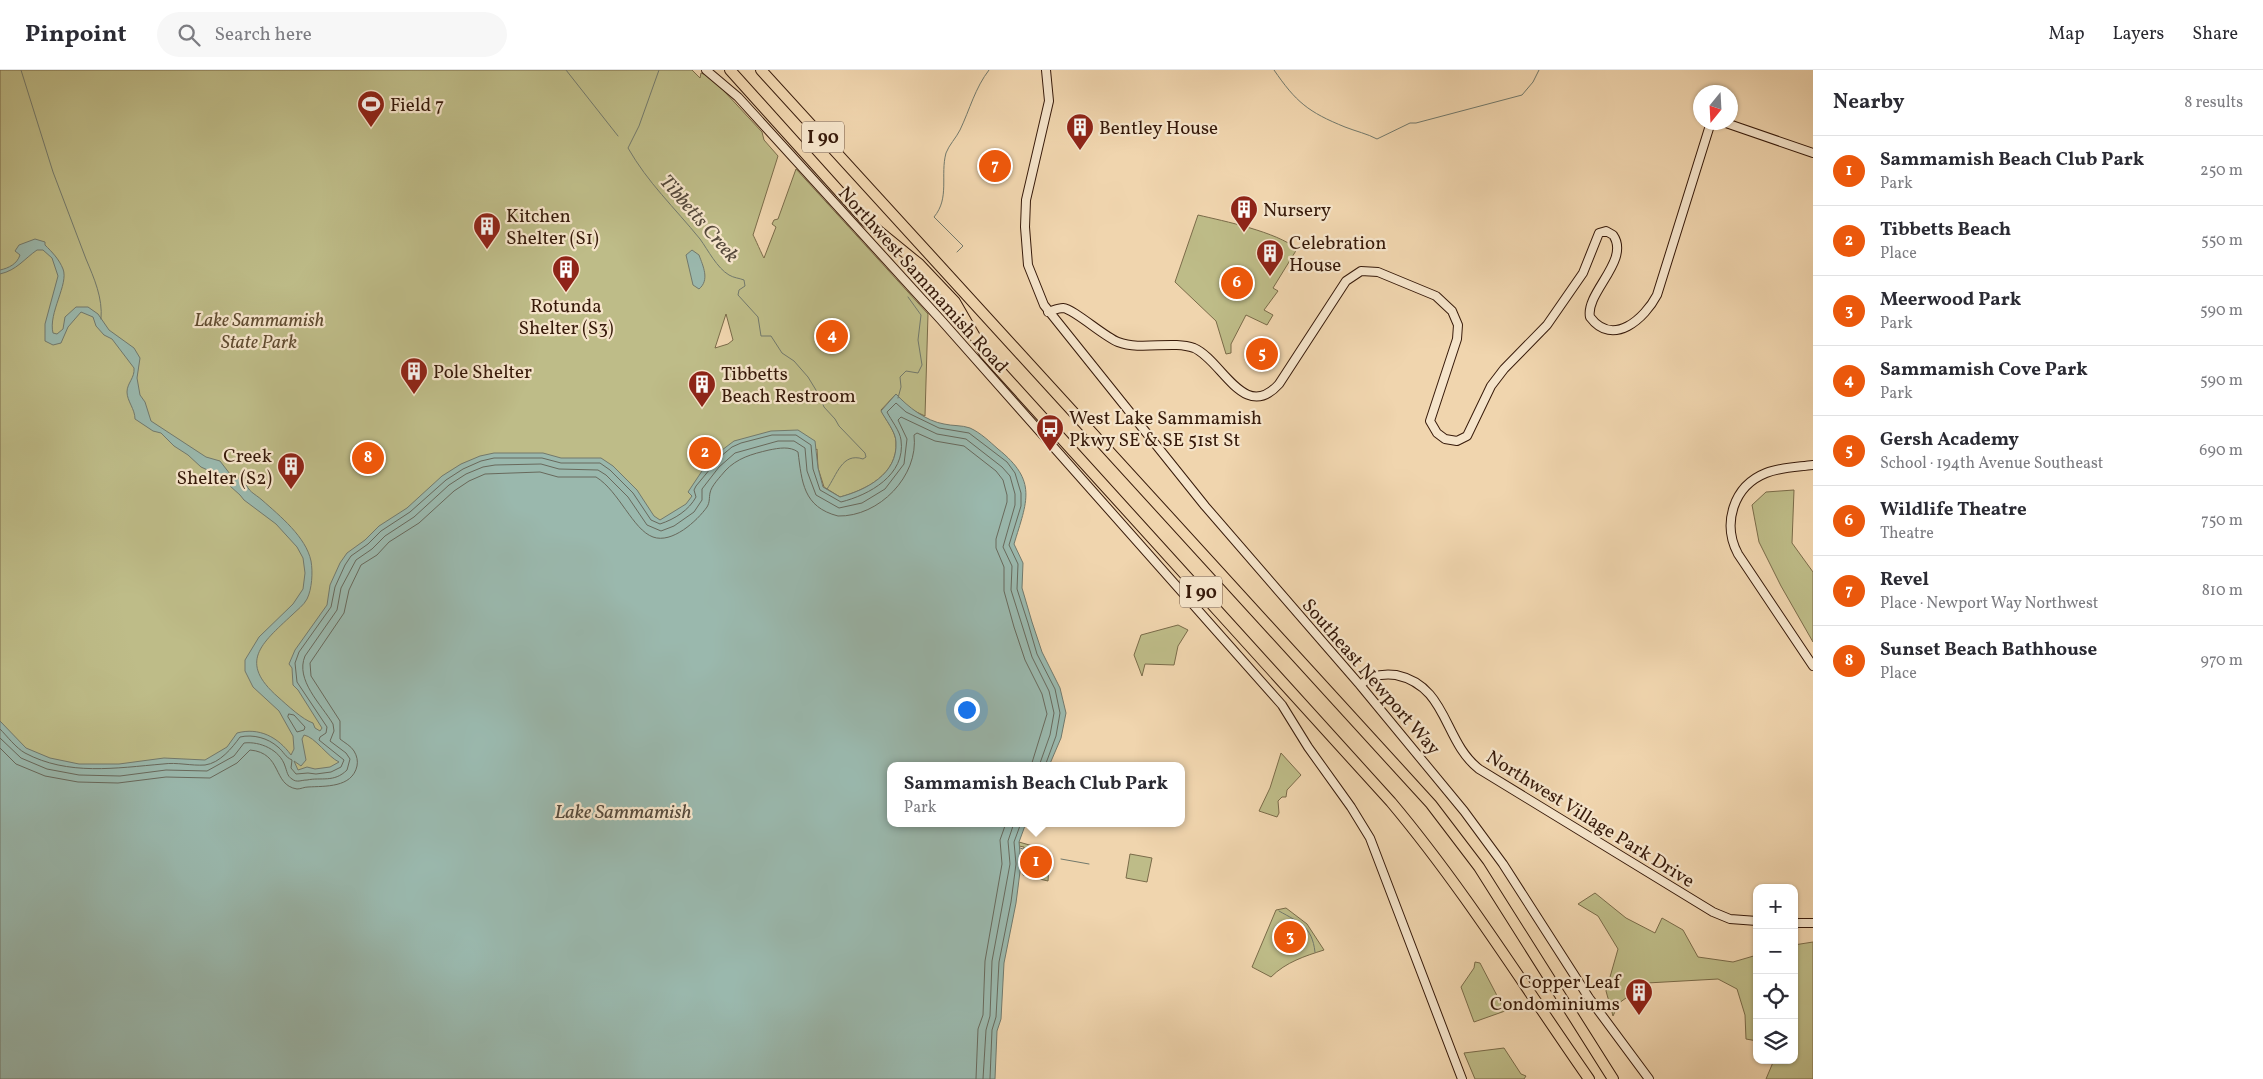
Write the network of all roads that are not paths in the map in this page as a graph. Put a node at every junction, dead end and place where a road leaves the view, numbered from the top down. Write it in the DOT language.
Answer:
graph roads {
  1 [pos="706,70"];
  2 [pos="730,70"];
  3 [pos="761,70"];
  4 [pos="1046,70"];
  5 [pos="1738,127"];
  6 [pos="1708,130"];
  7 [pos="1813,153"];
  8 [pos="1048,312"];
  9 [pos="1813,465"];
  10 [pos="1813,666"];
  11 [pos="1360,685"];
  12 [pos="1753,921"];
  13 [pos="1798,923"];
  14 [pos="1813,923"];
  15 [pos="1591,1044"];
  16 [pos="1462,1079"];
  17 [pos="1588,1079"];
  18 [pos="1613,1079"];
  19 [pos="1621,1079"];
  20 [pos="1649,1079"];
  1 -- 16 [label="street, Northwest Sammamish Road"];
  2 -- 17 [label="highway, I 90"];
  3 -- 15 [label="highway, I 90"];
  4 -- 8 [label="street, Southeast Newport Way"];
  5 -- 7 [label="street"];
  6 -- 8 [label="street"];
  8 -- 11 [label="street, Southeast Newport Way"];
  9 -- 10 [label="street"];
  11 -- 12 [label="street, Northwest Village Park Drive"];
  11 -- 20 [label="street, Southeast Newport Way"];
  13 -- 14 [label="street"];
  15 -- 18 [label="highway, I 90"];
  15 -- 19 [label="highway"];
}
